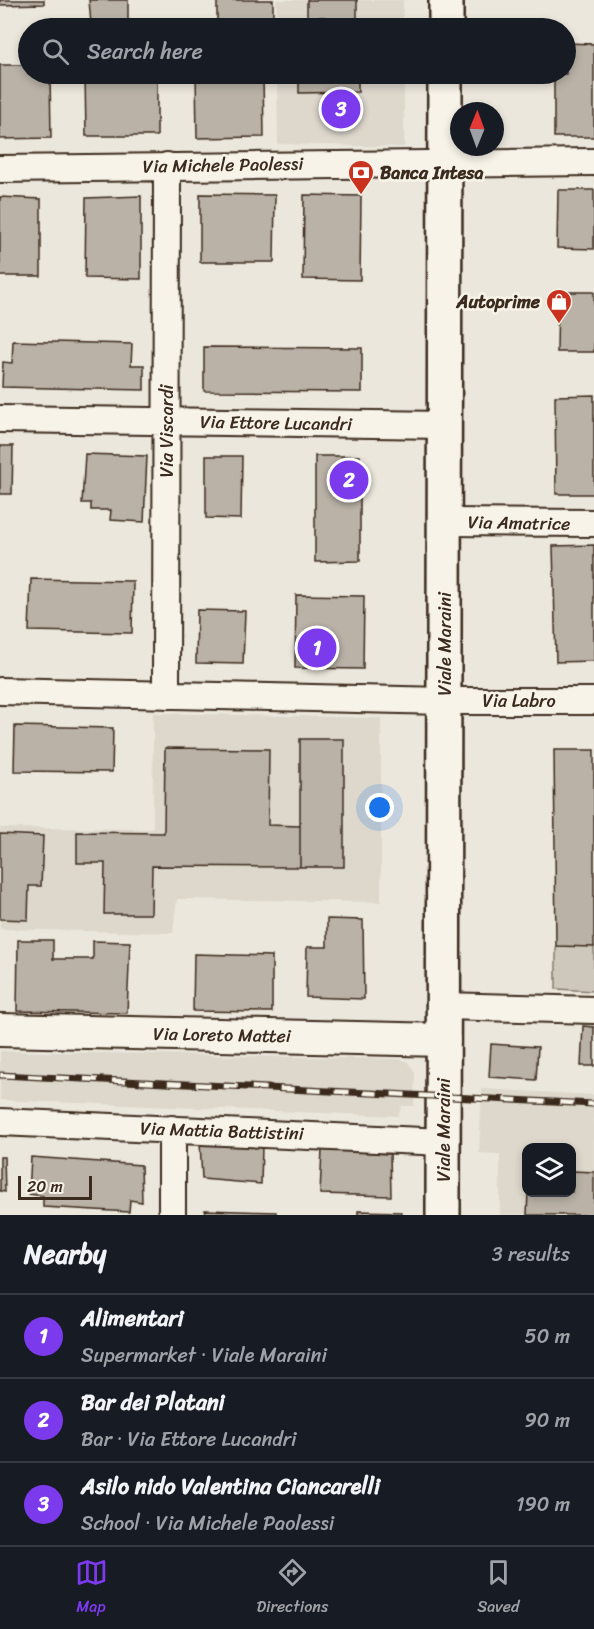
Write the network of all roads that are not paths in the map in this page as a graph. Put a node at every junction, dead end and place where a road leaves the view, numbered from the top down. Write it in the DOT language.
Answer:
graph roads {
  1 [pos="446,0"];
  2 [pos="446,18"];
  3 [pos="445,84"];
  4 [pos="445,162"];
  5 [pos="594,162"];
  6 [pos="167,166"];
  7 [pos="0,169"];
  8 [pos="0,419"];
  9 [pos="167,421"];
  10 [pos="445,425"];
  11 [pos="445,522"];
  12 [pos="594,523"];
  13 [pos="0,691"];
  14 [pos="166,695"];
  15 [pos="445,701"];
  16 [pos="594,701"];
  17 [pos="444,1005"];
  18 [pos="594,1010"];
  19 [pos="0,1030"];
  20 [pos="444,1040"];
  21 [pos="0,1122"];
  22 [pos="172,1129"];
  23 [pos="444,1142"];
  24 [pos="172,1215"];
  25 [pos="443,1215"];
  1 -- 2 [label="main road"];
  3 -- 4 [label="main road, Viale Maraini"];
  4 -- 5 [label="street, Via Michele Paolessi"];
  4 -- 6 [label="street, Via Michele Paolessi"];
  4 -- 10 [label="main road, Viale Maraini"];
  6 -- 7 [label="street, Via Michele Paolessi"];
  6 -- 9 [label="street, Via Viscardi"];
  8 -- 9 [label="street, Via Ettore Lucandri"];
  9 -- 10 [label="street, Via Ettore Lucandri"];
  9 -- 14 [label="street, Via Viscardi"];
  10 -- 11 [label="main road, Viale Maraini"];
  11 -- 12 [label="street, Via Amatrice"];
  11 -- 15 [label="main road, Viale Maraini"];
  13 -- 14 [label="street, Via Labro"];
  14 -- 15 [label="street, Via Labro"];
  15 -- 16 [label="street, Via Labro"];
  15 -- 17 [label="main road, Viale Maraini"];
  17 -- 18 [label="street"];
  17 -- 20 [label="main road, Viale Maraini"];
  19 -- 20 [label="street, Via Loreto Mattei"];
  20 -- 23 [label="main road, Viale Maraini"];
  21 -- 22 [label="street, Via Mattia Battistini"];
  22 -- 23 [label="street, Via Mattia Battistini"];
  22 -- 24 [label="street"];
  23 -- 25 [label="main road, Viale Maraini"];
}
